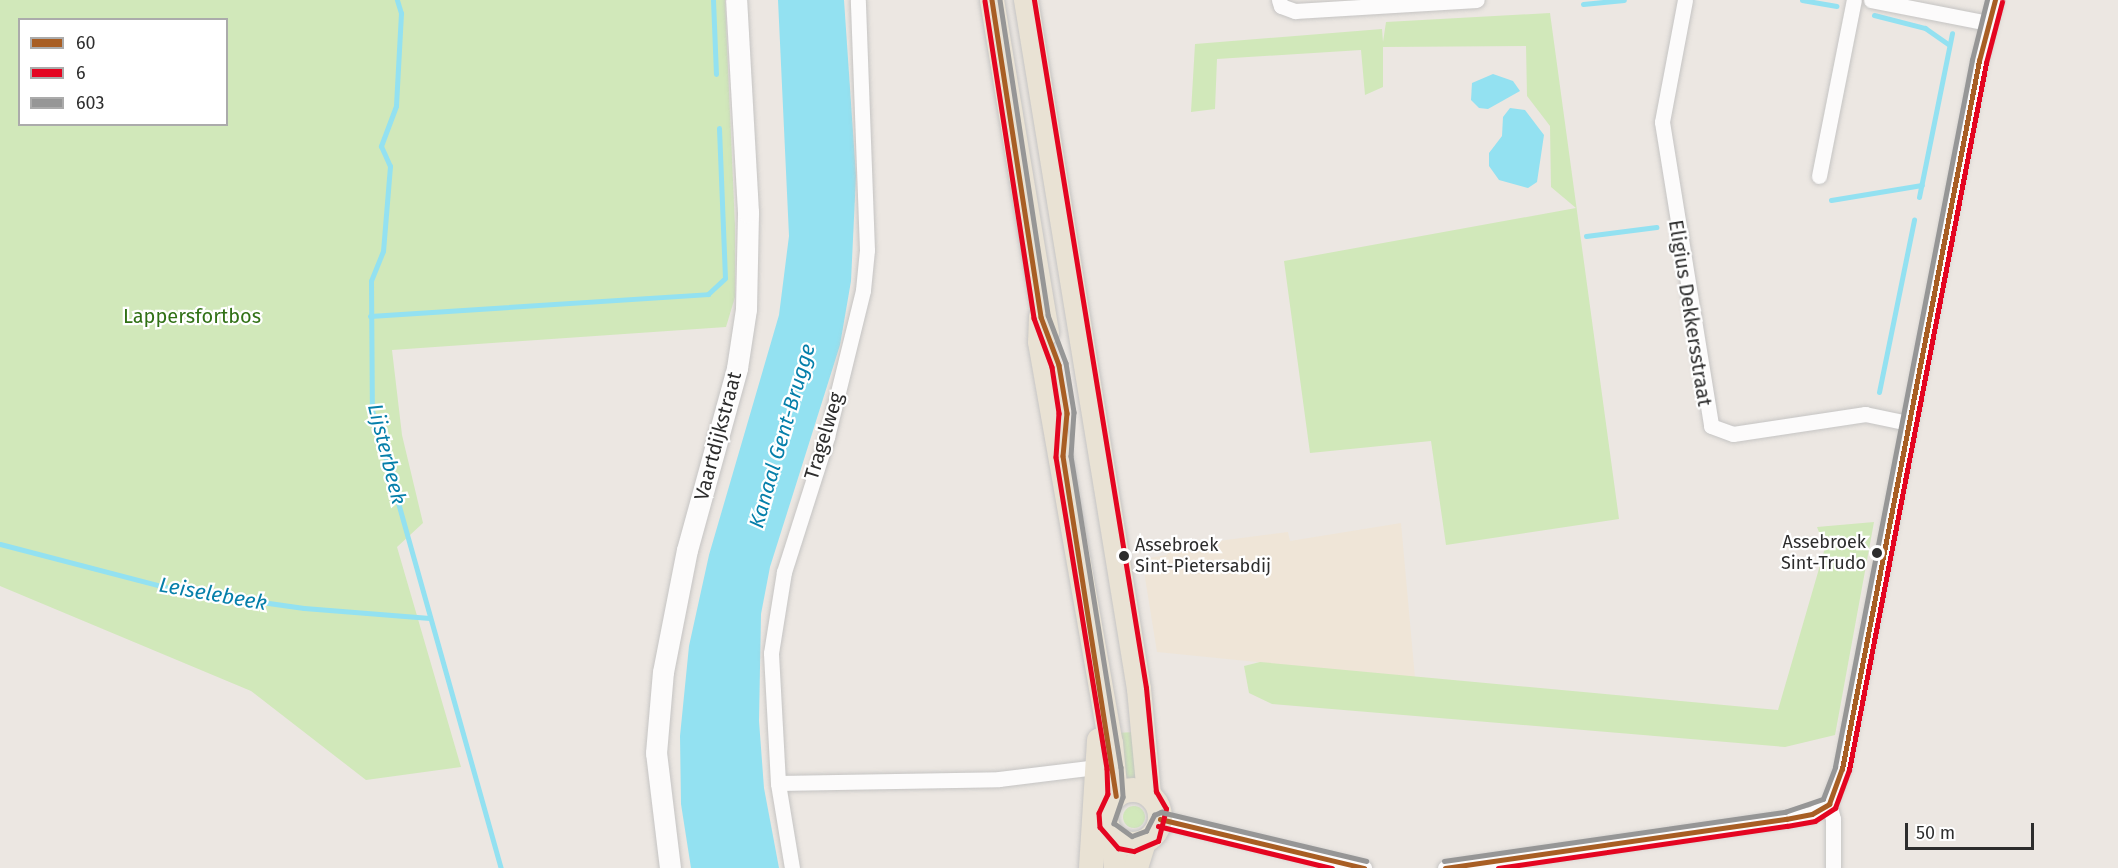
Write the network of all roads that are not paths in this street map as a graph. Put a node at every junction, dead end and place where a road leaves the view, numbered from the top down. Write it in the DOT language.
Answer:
graph roads {
  1 [pos="736,0"];
  2 [pos="858,0"];
  3 [pos="992,0"];
  4 [pos="1026,0"];
  5 [pos="1279,0"];
  6 [pos="1477,0"];
  7 [pos="1685,0"];
  8 [pos="1854,0"];
  9 [pos="1871,0"];
  10 [pos="1995,0"];
  11 [pos="1988,23"];
  12 [pos="1819,176"];
  13 [pos="1908,423"];
  14 [pos="1100,689"];
  15 [pos="1089,768"];
  16 [pos="778,783"];
  17 [pos="1149,795"];
  18 [pos="1116,796"];
  19 [pos="1828,804"];
  20 [pos="1160,819"];
  21 [pos="1113,835"];
  22 [pos="1144,842"];
  23 [pos="670,868"];
  24 [pos="792,868"];
  25 [pos="1091,868"];
  26 [pos="1116,868"];
  27 [pos="1136,868"];
  28 [pos="1364,868"];
  29 [pos="1445,868"];
  30 [pos="1833,868"];
  1 -- 23 [label="street, Vaartdijkstraat"];
  2 -- 16 [label="street, Tragelweg"];
  3 -- 14 [label="main road"];
  4 -- 17 [label="main road"];
  5 -- 6 [label="street"];
  7 -- 13 [label="street, Eligius Dekkersstraat"];
  8 -- 12 [label="street"];
  9 -- 11 [label="street"];
  10 -- 11 [label="street"];
  11 -- 13 [label="street"];
  13 -- 19 [label="street"];
  14 -- 18 [label="main road"];
  14 -- 25 [label="main road"];
  15 -- 16 [label="street"];
  16 -- 24 [label="street, Tragelweg"];
  17 -- 18 [label="main road"];
  17 -- 20 [label="main road"];
  18 -- 21 [label="main road"];
  19 -- 29 [label="street"];
  19 -- 30 [label="street"];
  20 -- 22 [label="main road"];
  20 -- 28 [label="street"];
  21 -- 22 [label="main road"];
  21 -- 26 [label="main road"];
  22 -- 27 [label="main road"];
}
